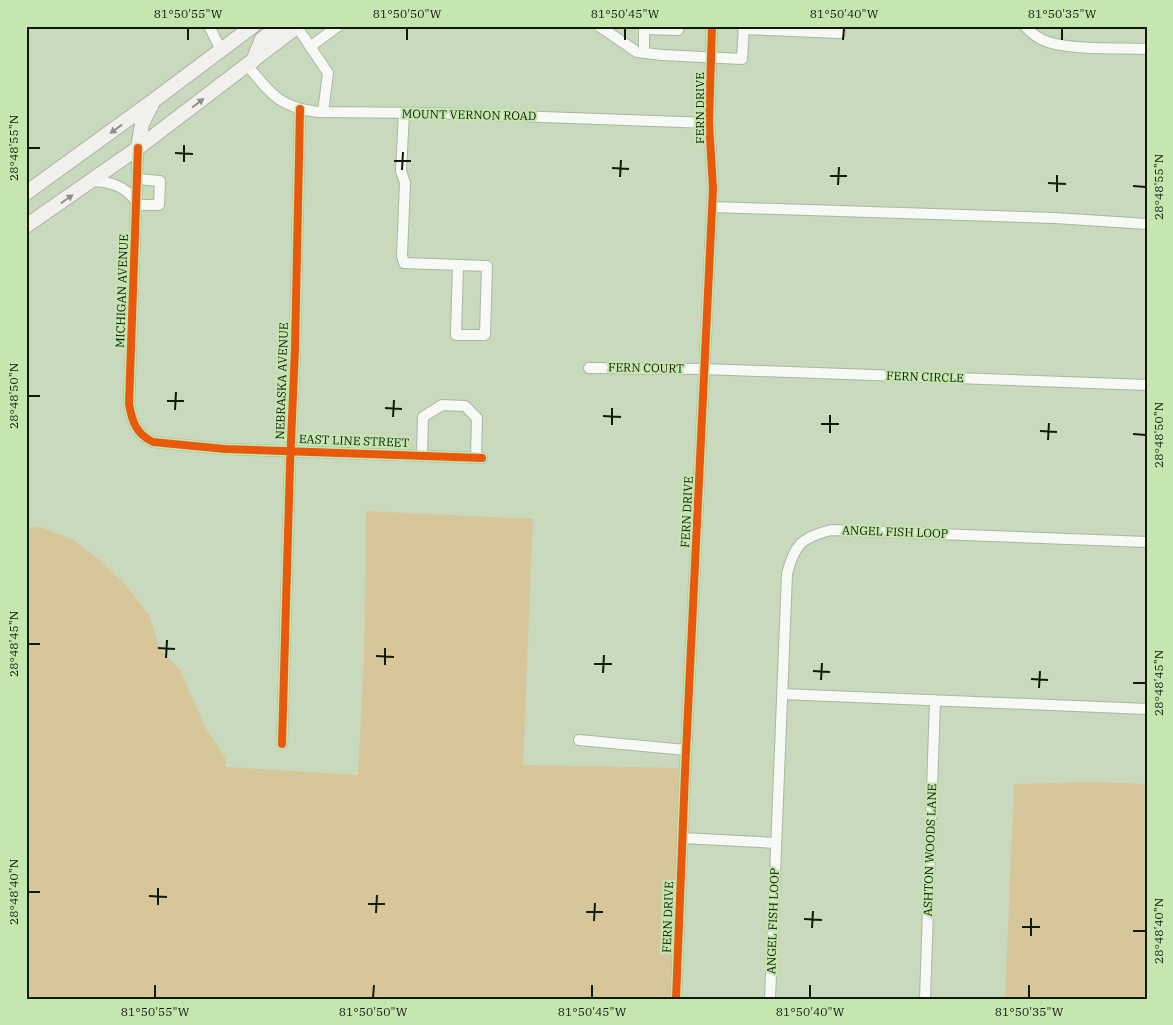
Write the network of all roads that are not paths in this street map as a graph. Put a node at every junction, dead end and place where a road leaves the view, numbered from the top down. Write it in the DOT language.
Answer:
graph roads {
  1 [pos="209,26"];
  2 [pos="253,26"];
  3 [pos="279,26"];
  4 [pos="338,26"];
  5 [pos="712,26"];
  6 [pos="1025,26"];
  7 [pos="298,27"];
  8 [pos="743,27"];
  9 [pos="603,28"];
  10 [pos="678,30"];
  11 [pos="840,33"];
  12 [pos="310,47"];
  13 [pos="1147,49"];
  14 [pos="221,50"];
  15 [pos="644,52"];
  16 [pos="711,58"];
  17 [pos="250,63"];
  18 [pos="154,101"];
  19 [pos="300,109"];
  20 [pos="324,112"];
  21 [pos="404,113"];
  22 [pos="709,123"];
  23 [pos="138,148"];
  24 [pos="137,179"];
  25 [pos="93,181"];
  26 [pos="26,193"];
  27 [pos="136,203"];
  28 [pos="712,207"];
  29 [pos="1147,224"];
  30 [pos="26,226"];
  31 [pos="458,265"];
  32 [pos="589,368"];
  33 [pos="704,369"];
  34 [pos="1147,385"];
  35 [pos="139,432"];
  36 [pos="290,450"];
  37 [pos="422,455"];
  38 [pos="1147,542"];
  39 [pos="782,694"];
  40 [pos="935,700"];
  41 [pos="1147,709"];
  42 [pos="579,740"];
  43 [pos="282,744"];
  44 [pos="686,750"];
  45 [pos="682,838"];
  46 [pos="776,843"];
  47 [pos="676,999"];
  48 [pos="770,999"];
  49 [pos="925,999"];
  1 -- 14 [label="street"];
  2 -- 14 [label="main road"];
  3 -- 17 [label="main road"];
  4 -- 12 [label="street"];
  5 -- 16 [label="street, FERN DRIVE"];
  6 -- 13 [label="street"];
  7 -- 12 [label="street"];
  7 -- 17 [label="main road"];
  8 -- 11 [label="street"];
  8 -- 16 [label="street"];
  9 -- 15 [label="street"];
  10 -- 15 [label="street"];
  12 -- 20 [label="street"];
  14 -- 18 [label="main road"];
  15 -- 16 [label="street"];
  16 -- 22 [label="street, FERN DRIVE"];
  17 -- 19 [label="street, MOUNT VERNON ROAD"];
  23 -- 17 [label="main road, one-way"];
  18 -- 23 [label="main road"];
  18 -- 26 [label="main road, one-way"];
  19 -- 20 [label="street, MOUNT VERNON ROAD"];
  19 -- 36 [label="street, NEBRASKA AVENUE"];
  20 -- 21 [label="street, MOUNT VERNON ROAD"];
  21 -- 22 [label="street, MOUNT VERNON ROAD"];
  21 -- 31 [label="street"];
  22 -- 28 [label="street, FERN DRIVE"];
  23 -- 24 [label="street, MICHIGAN AVENUE"];
  23 -- 25 [label="main road"];
  24 -- 27 [label="street, MICHIGAN AVENUE"];
  24 -- 27 [label="street"];
  25 -- 27 [label="street"];
  30 -- 25 [label="main road, one-way"];
  27 -- 35 [label="street, MICHIGAN AVENUE"];
  28 -- 29 [label="street"];
  28 -- 33 [label="street, FERN DRIVE"];
  31 -- 31 [label="street"];
  32 -- 33 [label="street, FERN COURT"];
  33 -- 34 [label="street, FERN CIRCLE"];
  33 -- 44 [label="street, FERN DRIVE"];
  35 -- 36 [label="street, EAST LINE STREET"];
  36 -- 37 [label="street, EAST LINE STREET"];
  36 -- 43 [label="street, NEBRASKA AVENUE"];
  37 -- 37 [label="street, EAST LINE STREET"];
  38 -- 39 [label="street, ANGEL FISH LOOP"];
  39 -- 40 [label="street"];
  39 -- 46 [label="street, ANGEL FISH LOOP"];
  40 -- 41 [label="street"];
  40 -- 49 [label="street, ASHTON WOODS LANE"];
  42 -- 44 [label="street"];
  44 -- 45 [label="street, FERN DRIVE"];
  45 -- 46 [label="street"];
  45 -- 47 [label="street, FERN DRIVE"];
  46 -- 48 [label="street, ANGEL FISH LOOP"];
}
